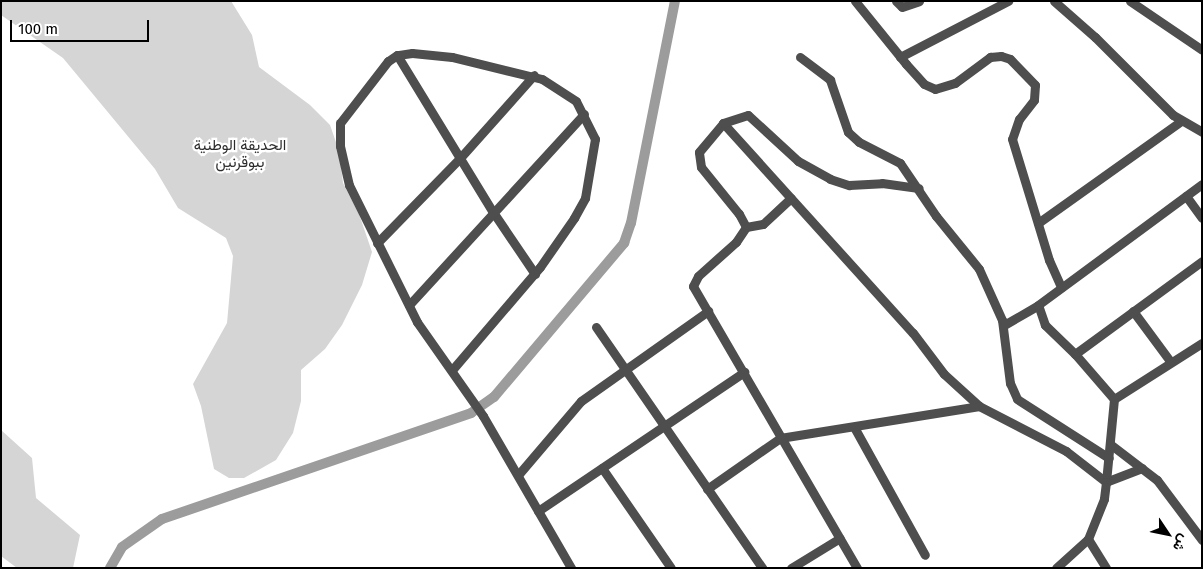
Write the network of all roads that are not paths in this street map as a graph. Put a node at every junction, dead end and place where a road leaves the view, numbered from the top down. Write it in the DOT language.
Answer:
graph roads {
  1 [pos="855,1"];
  2 [pos="896,1"];
  3 [pos="920,1"];
  4 [pos="1008,1"];
  5 [pos="1054,1"];
  6 [pos="1130,1"];
  7 [pos="1202,50"];
  8 [pos="397,55"];
  9 [pos="800,57"];
  10 [pos="900,57"];
  11 [pos="534,75"];
  12 [pos="584,114"];
  13 [pos="723,122"];
  14 [pos="1181,122"];
  15 [pos="1202,132"];
  16 [pos="460,158"];
  17 [pos="1202,184"];
  18 [pos="919,188"];
  19 [pos="1186,196"];
  20 [pos="791,198"];
  21 [pos="493,212"];
  22 [pos="1202,218"];
  23 [pos="1038,223"];
  24 [pos="746,227"];
  25 [pos="376,243"];
  26 [pos="1202,261"];
  27 [pos="535,274"];
  28 [pos="1061,287"];
  29 [pos="408,305"];
  30 [pos="1038,305"];
  31 [pos="708,311"];
  32 [pos="1133,311"];
  33 [pos="1004,325"];
  34 [pos="596,327"];
  35 [pos="1202,343"];
  36 [pos="1075,354"];
  37 [pos="1170,361"];
  38 [pos="626,367"];
  39 [pos="452,370"];
  40 [pos="744,372"];
  41 [pos="1114,399"];
  42 [pos="979,406"];
  43 [pos="663,427"];
  44 [pos="854,427"];
  45 [pos="780,438"];
  46 [pos="1110,444"];
  47 [pos="1110,458"];
  48 [pos="602,468"];
  49 [pos="1142,468"];
  50 [pos="518,475"];
  51 [pos="1106,482"];
  52 [pos="707,489"];
  53 [pos="538,511"];
  54 [pos="840,538"];
  55 [pos="1201,538"];
  56 [pos="1088,539"];
  57 [pos="924,555"];
  58 [pos="572,568"];
  59 [pos="671,568"];
  60 [pos="762,568"];
  61 [pos="791,568"];
  62 [pos="857,568"];
  63 [pos="1056,568"];
  64 [pos="1106,568"];
  1 -- 10 [label="street"];
  2 -- 3 [label="street"];
  4 -- 10 [label="street"];
  5 -- 14 [label="street"];
  6 -- 7 [label="street"];
  8 -- 11 [label="street"];
  8 -- 16 [label="street"];
  8 -- 25 [label="street"];
  9 -- 18 [label="street"];
  10 -- 23 [label="street"];
  11 -- 12 [label="street"];
  11 -- 16 [label="street"];
  12 -- 21 [label="street"];
  12 -- 27 [label="street"];
  13 -- 18 [label="street"];
  13 -- 20 [label="street"];
  13 -- 24 [label="street"];
  14 -- 15 [label="street"];
  14 -- 23 [label="street"];
  16 -- 21 [label="street"];
  16 -- 25 [label="street"];
  17 -- 19 [label="street"];
  18 -- 33 [label="street"];
  19 -- 22 [label="street"];
  19 -- 28 [label="street"];
  20 -- 24 [label="street"];
  20 -- 42 [label="street"];
  21 -- 27 [label="street"];
  21 -- 29 [label="street"];
  23 -- 28 [label="street"];
  24 -- 31 [label="street"];
  25 -- 29 [label="street"];
  26 -- 32 [label="street"];
  27 -- 39 [label="street"];
  28 -- 30 [label="street"];
  29 -- 39 [label="street"];
  30 -- 33 [label="street"];
  30 -- 36 [label="street"];
  31 -- 38 [label="street"];
  31 -- 40 [label="street"];
  32 -- 36 [label="street"];
  32 -- 37 [label="street"];
  33 -- 47 [label="street"];
  34 -- 38 [label="street"];
  35 -- 37 [label="street"];
  36 -- 41 [label="street"];
  37 -- 41 [label="street"];
  38 -- 43 [label="street"];
  38 -- 50 [label="street"];
  39 -- 50 [label="street"];
  40 -- 43 [label="street"];
  40 -- 45 [label="street"];
  41 -- 46 [label="street"];
  42 -- 44 [label="street"];
  42 -- 51 [label="street"];
  43 -- 48 [label="street"];
  43 -- 52 [label="street"];
  44 -- 45 [label="street"];
  44 -- 57 [label="street"];
  45 -- 52 [label="street"];
  45 -- 54 [label="street"];
  46 -- 47 [label="street"];
  46 -- 49 [label="street"];
  47 -- 51 [label="street"];
  48 -- 53 [label="street"];
  48 -- 59 [label="street"];
  49 -- 51 [label="street"];
  49 -- 55 [label="street"];
  50 -- 53 [label="street"];
  51 -- 56 [label="street"];
  52 -- 60 [label="street"];
  53 -- 58 [label="street"];
  54 -- 61 [label="street"];
  54 -- 62 [label="street"];
  56 -- 63 [label="street"];
  56 -- 64 [label="street"];
}
